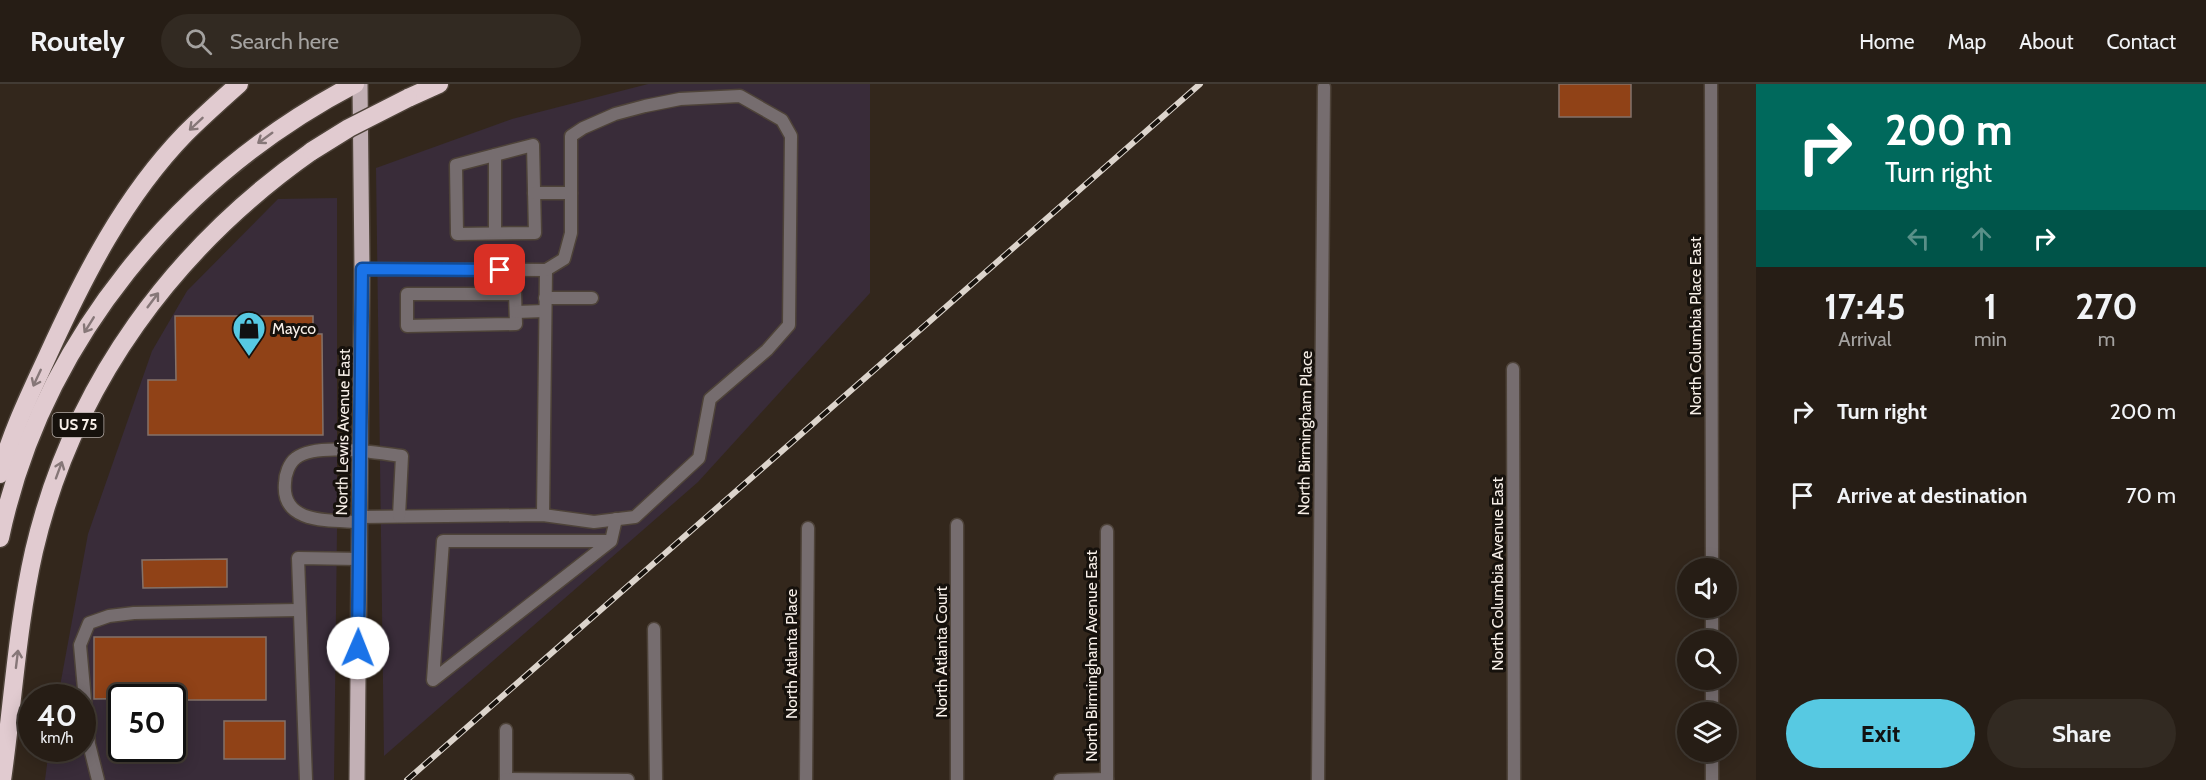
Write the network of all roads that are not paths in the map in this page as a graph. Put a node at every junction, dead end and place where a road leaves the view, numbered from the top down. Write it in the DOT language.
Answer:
graph roads {
  1 [pos="239,84"];
  2 [pos="355,84"];
  3 [pos="360,84"];
  4 [pos="439,84"];
  5 [pos="1711,84"];
  6 [pos="1324,87"];
  7 [pos="495,155"];
  8 [pos="534,193"];
  9 [pos="571,193"];
  10 [pos="495,233"];
  11 [pos="362,269"];
  12 [pos="546,270"];
  13 [pos="545,298"];
  14 [pos="592,298"];
  15 [pos="545,311"];
  16 [pos="516,312"];
  17 [pos="1513,369"];
  18 [pos="361,451"];
  19 [pos="0,474"];
  20 [pos="543,515"];
  21 [pos="399,516"];
  22 [pos="360,519"];
  23 [pos="616,519"];
  24 [pos="957,525"];
  25 [pos="808,528"];
  26 [pos="1107,531"];
  27 [pos="0,538"];
  28 [pos="611,541"];
  29 [pos="1712,558"];
  30 [pos="359,559"];
  31 [pos="298,610"];
  32 [pos="654,629"];
  33 [pos="506,730"];
  34 [pos="1712,762"];
  35 [pos="3,780"];
  36 [pos="98,780"];
  37 [pos="306,780"];
  38 [pos="357,780"];
  39 [pos="506,780"];
  40 [pos="628,780"];
  41 [pos="656,780"];
  42 [pos="806,780"];
  43 [pos="957,780"];
  44 [pos="1060,780"];
  45 [pos="1107,780"];
  46 [pos="1318,780"];
  47 [pos="1514,780"];
  48 [pos="1712,780"];
  1 -- 19 [label="highway, one-way"];
  2 -- 27 [label="highway, US 75, one-way"];
  3 -- 11 [label="main road, North Lewis Avenue East"];
  35 -- 4 [label="highway, US 75, one-way, bridge"];
  5 -- 29 [label="street, North Columbia Place East"];
  6 -- 46 [label="street, North Birmingham Place"];
  7 -- 8 [label="street"];
  7 -- 10 [label="street"];
  7 -- 10 [label="street"];
  8 -- 9 [label="street"];
  8 -- 10 [label="street"];
  9 -- 12 [label="street"];
  9 -- 23 [label="street"];
  11 -- 12 [label="street"];
  11 -- 18 [label="main road, North Lewis Avenue East"];
  12 -- 13 [label="street"];
  13 -- 14 [label="street"];
  13 -- 15 [label="street"];
  15 -- 16 [label="street"];
  15 -- 20 [label="street"];
  16 -- 16 [label="street"];
  17 -- 47 [label="street, North Columbia Avenue East"];
  18 -- 21 [label="street"];
  18 -- 22 [label="main road, North Lewis Avenue East"];
  18 -- 22 [label="street"];
  20 -- 21 [label="street"];
  20 -- 23 [label="street"];
  21 -- 22 [label="street"];
  22 -- 30 [label="main road, North Lewis Avenue East"];
  23 -- 28 [label="street"];
  24 -- 43 [label="street, North Atlanta Court"];
  25 -- 42 [label="street, North Atlanta Place"];
  26 -- 45 [label="street, North Birmingham Avenue East"];
  28 -- 28 [label="street"];
  30 -- 31 [label="street"];
  30 -- 38 [label="main road, North Lewis Avenue East"];
  31 -- 36 [label="street"];
  31 -- 37 [label="street"];
  32 -- 41 [label="street"];
  33 -- 39 [label="street"];
  34 -- 48 [label="street"];
  39 -- 40 [label="street"];
  44 -- 45 [label="street"];
}
